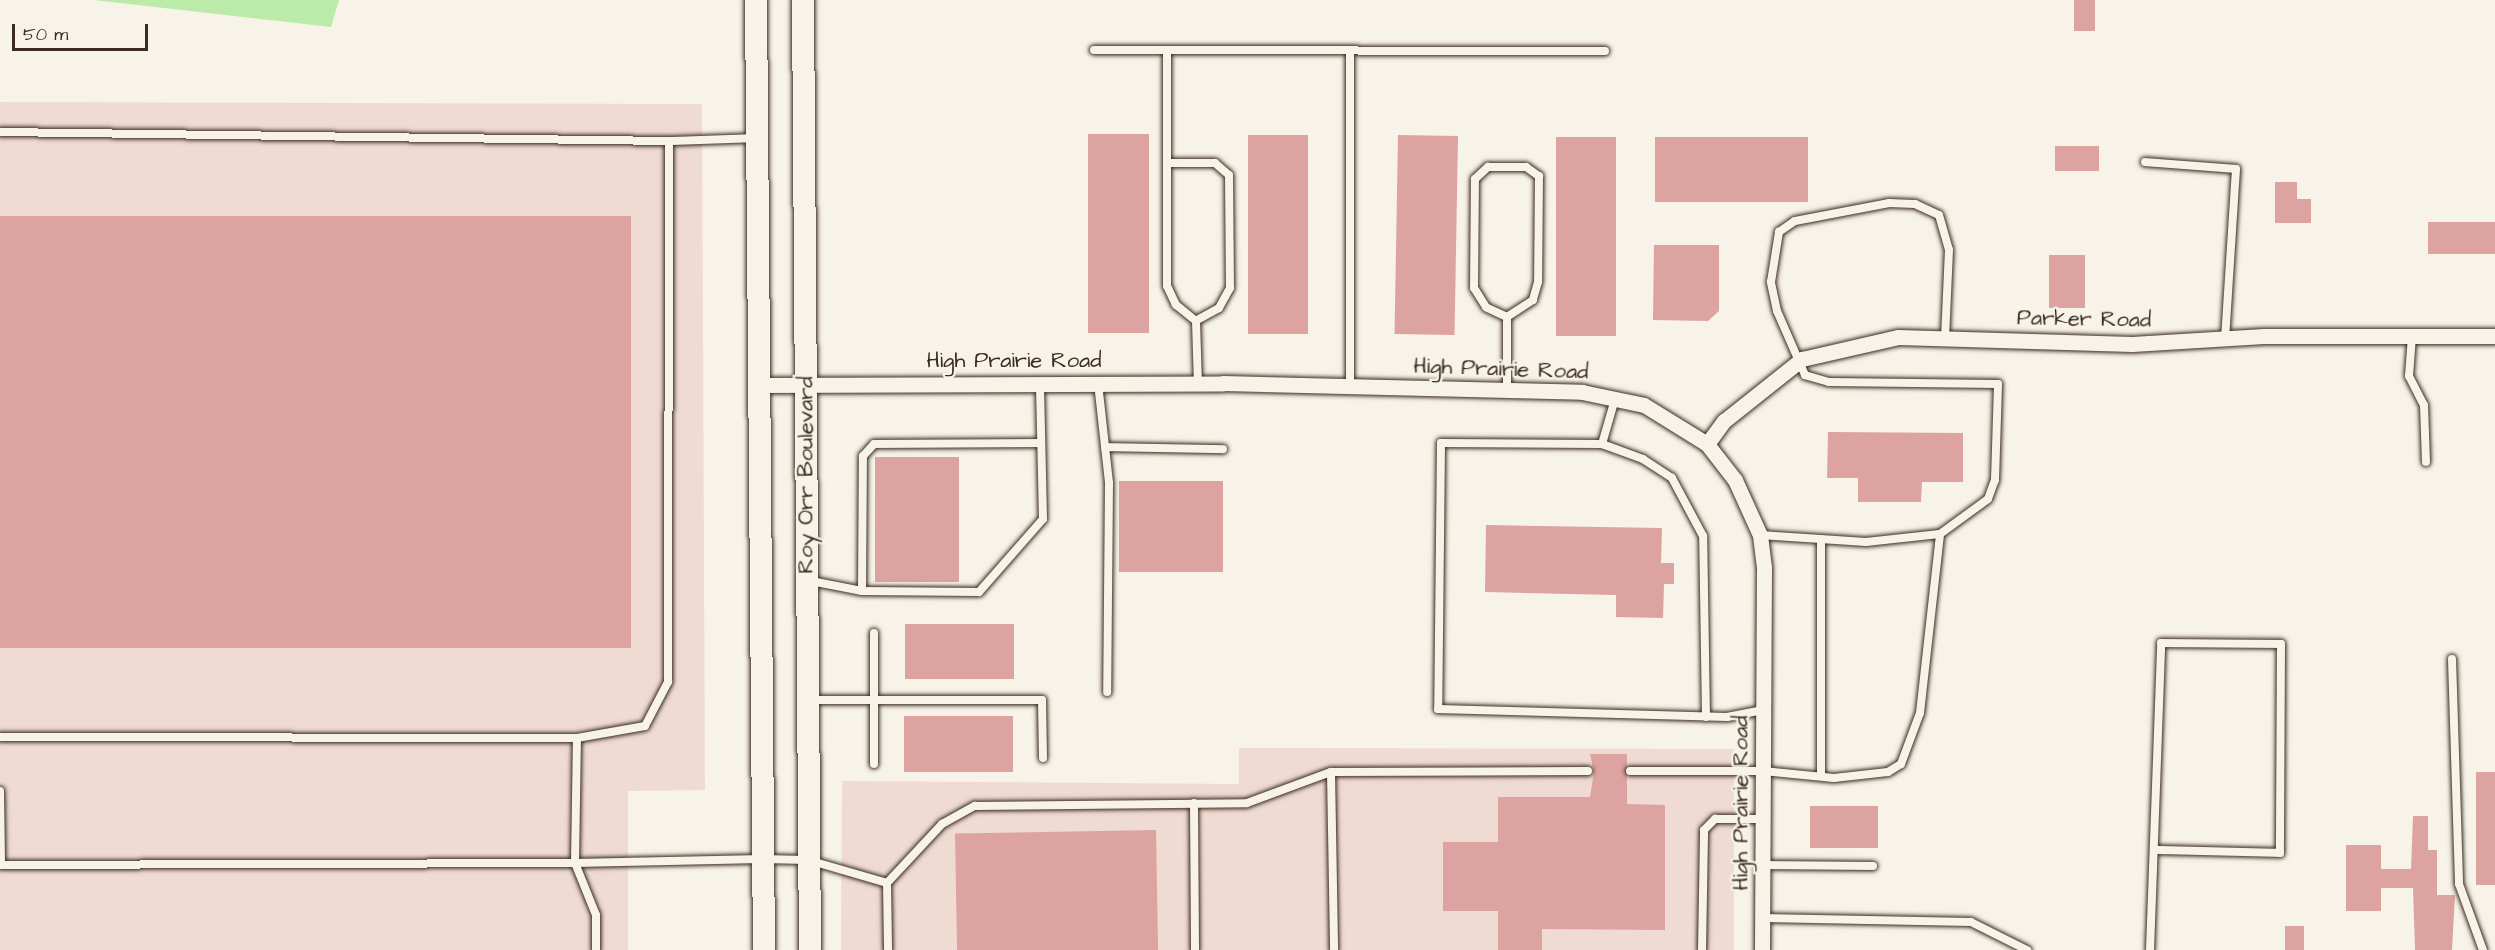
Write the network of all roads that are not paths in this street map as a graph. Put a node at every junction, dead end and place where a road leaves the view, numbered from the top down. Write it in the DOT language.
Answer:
graph roads {
  1 [pos="756,0"];
  2 [pos="803,0"];
  3 [pos="1094,50"];
  4 [pos="1167,50"];
  5 [pos="1350,51"];
  6 [pos="1605,51"];
  7 [pos="0,132"];
  8 [pos="758,138"];
  9 [pos="669,141"];
  10 [pos="1167,162"];
  11 [pos="2145,162"];
  12 [pos="1507,317"];
  13 [pos="1196,321"];
  14 [pos="2412,336"];
  15 [pos="2495,336"];
  16 [pos="2225,338"];
  17 [pos="1946,339"];
  18 [pos="1802,359"];
  19 [pos="1098,383"];
  20 [pos="1198,383"];
  21 [pos="1040,384"];
  22 [pos="760,385"];
  23 [pos="806,385"];
  24 [pos="1350,386"];
  25 [pos="1507,390"];
  26 [pos="1615,399"];
  27 [pos="1041,444"];
  28 [pos="1602,444"];
  29 [pos="1707,444"];
  30 [pos="1105,447"];
  31 [pos="1223,449"];
  32 [pos="2426,462"];
  33 [pos="1940,534"];
  34 [pos="1760,535"];
  35 [pos="1821,539"];
  36 [pos="806,580"];
  37 [pos="862,591"];
  38 [pos="874,633"];
  39 [pos="2452,659"];
  40 [pos="1107,692"];
  41 [pos="805,700"];
  42 [pos="874,700"];
  43 [pos="1764,710"];
  44 [pos="1706,717"];
  45 [pos="0,737"];
  46 [pos="577,738"];
  47 [pos="1043,758"];
  48 [pos="874,764"];
  49 [pos="1587,771"];
  50 [pos="1630,771"];
  51 [pos="1763,771"];
  52 [pos="1331,772"];
  53 [pos="1821,776"];
  54 [pos="0,791"];
  55 [pos="1194,803"];
  56 [pos="1763,819"];
  57 [pos="2154,850"];
  58 [pos="762,859"];
  59 [pos="808,860"];
  60 [pos="575,863"];
  61 [pos="1763,865"];
  62 [pos="1873,866"];
  63 [pos="887,883"];
  64 [pos="1762,918"];
  65 [pos="596,950"];
  66 [pos="764,950"];
  67 [pos="810,950"];
  68 [pos="888,950"];
  69 [pos="1195,950"];
  70 [pos="1334,950"];
  71 [pos="1702,950"];
  72 [pos="1762,950"];
  73 [pos="2027,950"];
  74 [pos="2150,950"];
  75 [pos="2483,950"];
  1 -- 8 [label="main road, Roy Orr Boulevard"];
  2 -- 23 [label="main road, Roy Orr Boulevard"];
  3 -- 4 [label="lane"];
  4 -- 5 [label="lane"];
  4 -- 10 [label="lane"];
  5 -- 6 [label="lane"];
  5 -- 24 [label="lane"];
  7 -- 9 [label="lane"];
  8 -- 9 [label="lane"];
  8 -- 22 [label="main road, Roy Orr Boulevard"];
  9 -- 46 [label="lane"];
  10 -- 13 [label="lane"];
  10 -- 13 [label="lane"];
  11 -- 16 [label="lane"];
  12 -- 12 [label="lane"];
  12 -- 25 [label="lane"];
  13 -- 20 [label="lane"];
  14 -- 15 [label="street, Parker Road"];
  14 -- 16 [label="street, Parker Road"];
  14 -- 32 [label="lane"];
  16 -- 17 [label="street, Parker Road"];
  17 -- 18 [label="street, Parker Road"];
  17 -- 18 [label="lane"];
  18 -- 29 [label="street, Parker Road"];
  18 -- 33 [label="lane"];
  19 -- 20 [label="street, High Prairie Road"];
  19 -- 21 [label="street, High Prairie Road"];
  19 -- 30 [label="lane"];
  20 -- 24 [label="street, High Prairie Road"];
  21 -- 23 [label="street, High Prairie Road"];
  21 -- 27 [label="lane"];
  22 -- 23 [label="street, High Prairie Road"];
  22 -- 58 [label="main road, Roy Orr Boulevard"];
  23 -- 36 [label="main road, Roy Orr Boulevard"];
  24 -- 25 [label="street, High Prairie Road"];
  25 -- 26 [label="street, High Prairie Road"];
  26 -- 28 [label="lane"];
  26 -- 29 [label="street, High Prairie Road"];
  27 -- 37 [label="lane"];
  27 -- 37 [label="lane"];
  28 -- 44 [label="lane"];
  28 -- 44 [label="lane"];
  29 -- 34 [label="street, High Prairie Road"];
  30 -- 31 [label="lane"];
  30 -- 40 [label="lane"];
  33 -- 35 [label="lane"];
  33 -- 53 [label="lane"];
  34 -- 35 [label="lane"];
  34 -- 43 [label="street, High Prairie Road"];
  35 -- 53 [label="lane"];
  36 -- 37 [label="lane"];
  36 -- 41 [label="main road, Roy Orr Boulevard"];
  38 -- 42 [label="lane"];
  39 -- 75 [label="lane"];
  41 -- 42 [label="lane"];
  41 -- 59 [label="main road, Roy Orr Boulevard"];
  42 -- 47 [label="lane"];
  42 -- 48 [label="lane"];
  43 -- 44 [label="lane"];
  43 -- 51 [label="street, High Prairie Road"];
  45 -- 46 [label="lane"];
  46 -- 60 [label="lane"];
  49 -- 52 [label="lane"];
  50 -- 51 [label="lane"];
  51 -- 53 [label="lane"];
  51 -- 56 [label="street, High Prairie Road"];
  52 -- 55 [label="lane"];
  52 -- 70 [label="lane"];
  54 -- 60 [label="lane"];
  55 -- 63 [label="lane"];
  55 -- 69 [label="lane"];
  56 -- 61 [label="street, High Prairie Road"];
  56 -- 71 [label="lane"];
  57 -- 57 [label="lane"];
  57 -- 74 [label="lane"];
  58 -- 59 [label="lane"];
  58 -- 60 [label="lane"];
  58 -- 66 [label="main road, Roy Orr Boulevard"];
  59 -- 63 [label="lane"];
  59 -- 67 [label="main road, Roy Orr Boulevard"];
  60 -- 65 [label="lane"];
  61 -- 62 [label="lane"];
  61 -- 64 [label="street, High Prairie Road"];
  63 -- 68 [label="lane"];
  64 -- 72 [label="street, High Prairie Road"];
  64 -- 73 [label="lane"];
}
